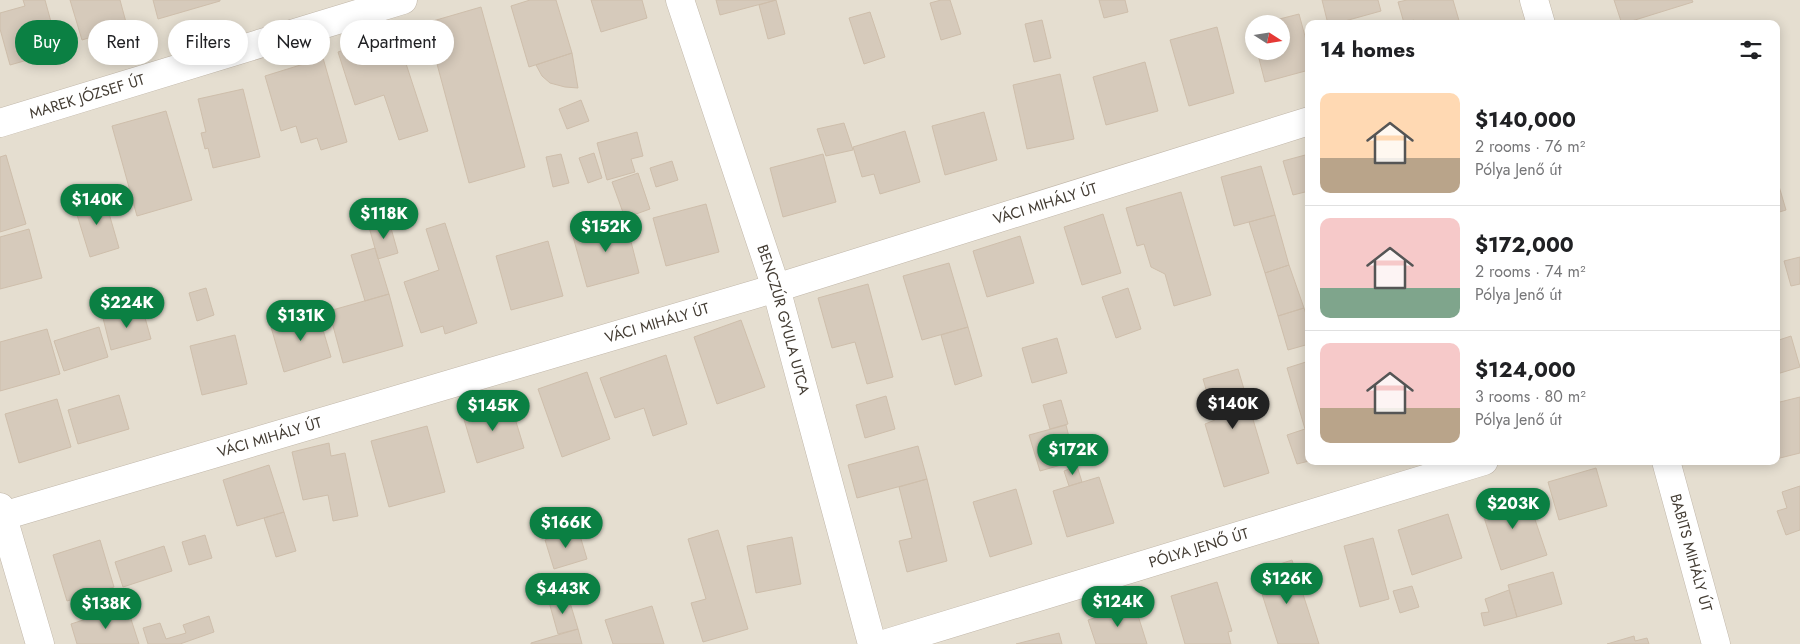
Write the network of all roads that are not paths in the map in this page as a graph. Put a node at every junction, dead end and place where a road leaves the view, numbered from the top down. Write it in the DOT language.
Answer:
graph roads {
  1 [pos="403,0"];
  2 [pos="680,0"];
  3 [pos="1534,0"];
  4 [pos="1540,20"];
  5 [pos="1305,122"];
  6 [pos="0,123"];
  7 [pos="776,288"];
  8 [pos="1471,465"];
  9 [pos="1667,465"];
  10 [pos="1,511"];
  11 [pos="40,644"];
  12 [pos="872,644"];
  13 [pos="884,644"];
  14 [pos="1716,644"];
  1 -- 6 [label="street, MAREK JÓZSEF ÚT"];
  2 -- 7 [label="street, BENCZÚR GYULA UTCA"];
  3 -- 4 [label="street"];
  5 -- 7 [label="street, VÁCI MIHÁLY ÚT"];
  7 -- 10 [label="street, VÁCI MIHÁLY ÚT"];
  7 -- 12 [label="street, BENCZÚR GYULA UTCA"];
  8 -- 13 [label="street, PÓLYA JENŐ ÚT"];
  9 -- 14 [label="street, BABITS MIHÁLY ÚT"];
  10 -- 11 [label="street"];
}
